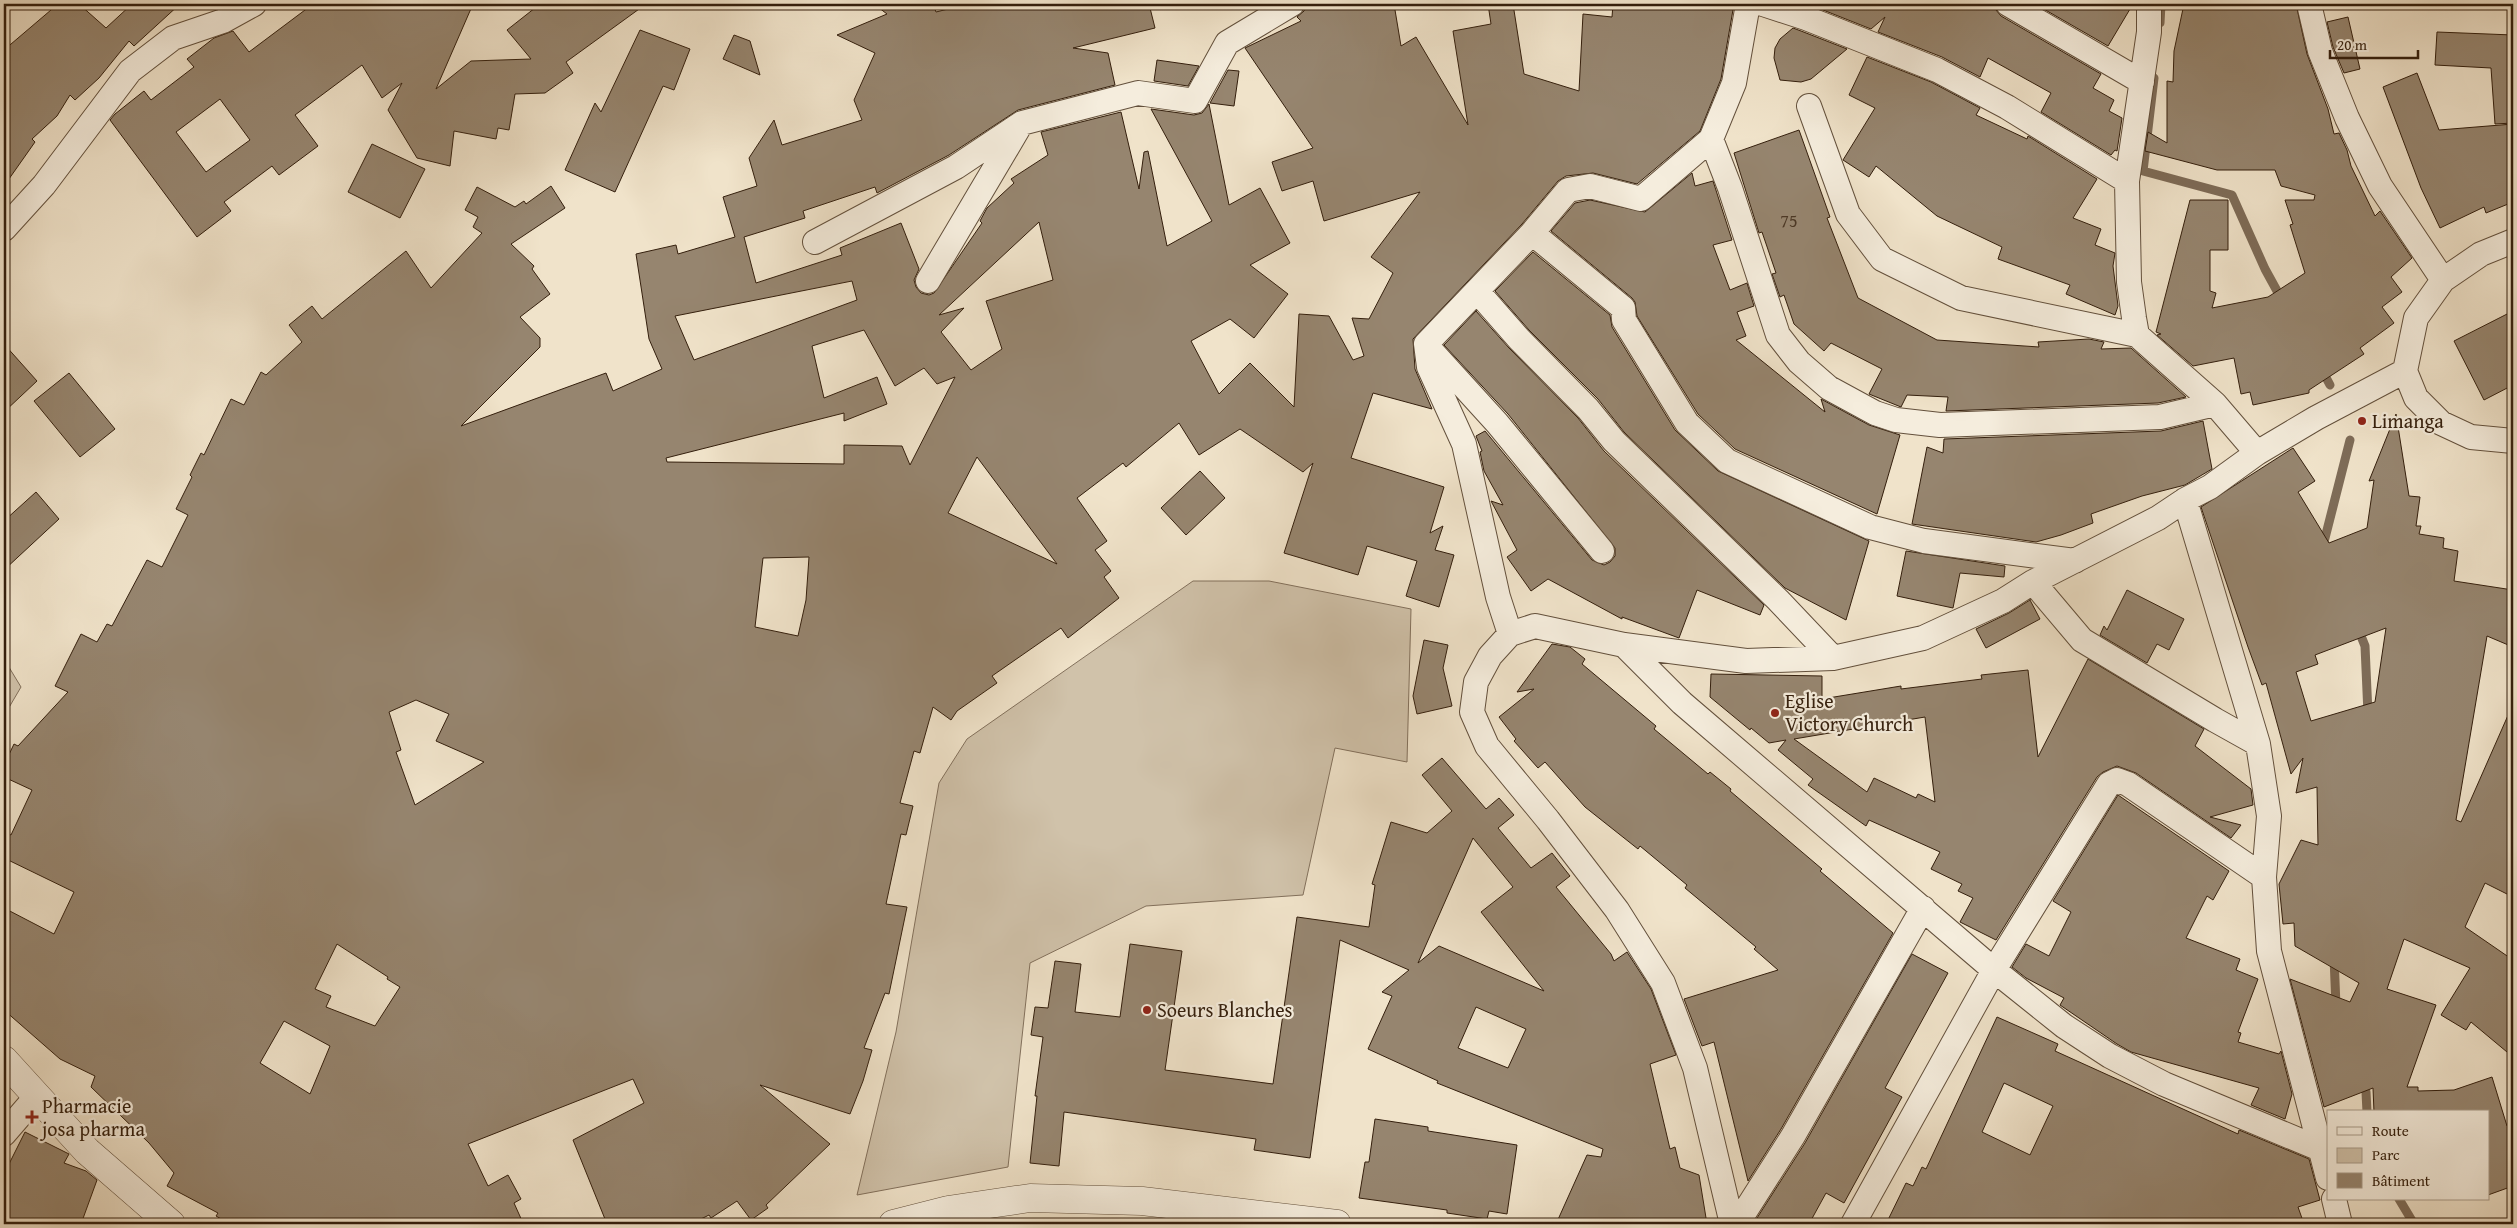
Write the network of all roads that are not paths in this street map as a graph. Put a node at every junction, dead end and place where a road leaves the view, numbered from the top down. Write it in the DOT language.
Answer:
graph roads {
  1 [pos="254,4"];
  2 [pos="1292,4"];
  3 [pos="1748,4"];
  4 [pos="1763,4"];
  5 [pos="2008,4"];
  6 [pos="2150,4"];
  7 [pos="2309,4"];
  8 [pos="1809,11"];
  9 [pos="2142,82"];
  10 [pos="1809,106"];
  11 [pos="1022,123"];
  12 [pos="1711,139"];
  13 [pos="2127,181"];
  14 [pos="4,229"];
  15 [pos="1532,233"];
  16 [pos="815,242"];
  17 [pos="2513,242"];
  18 [pos="2443,280"];
  19 [pos="928,281"];
  20 [pos="1477,291"];
  21 [pos="2137,336"];
  22 [pos="1426,344"];
  23 [pos="2405,371"];
  24 [pos="2215,404"];
  25 [pos="2513,441"];
  26 [pos="2257,453"];
  27 [pos="2185,500"];
  28 [pos="1602,551"];
  29 [pos="2075,561"];
  30 [pos="2034,582"];
  31 [pos="1510,634"];
  32 [pos="1624,645"];
  33 [pos="1833,658"];
  34 [pos="2258,744"];
  35 [pos="2264,877"];
  36 [pos="1924,908"];
  37 [pos="1994,970"];
  38 [pos="4,1060"];
  39 [pos="36,1097"];
  40 [pos="4,1134"];
  41 [pos="2320,1149"];
  42 [pos="2327,1174"];
  43 [pos="2334,1200"];
  44 [pos="171,1224"];
  45 [pos="893,1224"];
  46 [pos="1336,1224"];
  47 [pos="1732,1224"];
  48 [pos="1737,1224"];
  49 [pos="1852,1224"];
  50 [pos="2340,1224"];
  1 -- 14 [label="street"];
  2 -- 11 [label="street"];
  3 -- 12 [label="street"];
  4 -- 8 [label="street"];
  5 -- 9 [label="street"];
  6 -- 9 [label="street"];
  7 -- 18 [label="street"];
  8 -- 13 [label="street"];
  9 -- 13 [label="street"];
  10 -- 21 [label="street"];
  11 -- 16 [label="street"];
  11 -- 19 [label="street"];
  12 -- 15 [label="street"];
  12 -- 24 [label="street"];
  13 -- 21 [label="street"];
  15 -- 20 [label="street"];
  15 -- 29 [label="street"];
  17 -- 18 [label="street"];
  18 -- 23 [label="street"];
  20 -- 22 [label="street"];
  20 -- 33 [label="street"];
  21 -- 24 [label="street"];
  22 -- 28 [label="street"];
  22 -- 31 [label="street"];
  23 -- 25 [label="street"];
  23 -- 26 [label="street"];
  24 -- 26 [label="street"];
  26 -- 27 [label="street"];
  27 -- 29 [label="street"];
  27 -- 34 [label="street"];
  29 -- 30 [label="street"];
  30 -- 33 [label="street"];
  30 -- 34 [label="street"];
  31 -- 32 [label="street"];
  31 -- 47 [label="street"];
  32 -- 33 [label="street"];
  32 -- 36 [label="street"];
  34 -- 35 [label="street"];
  35 -- 37 [label="street"];
  35 -- 41 [label="street"];
  36 -- 37 [label="street"];
  36 -- 48 [label="street"];
  37 -- 41 [label="street"];
  37 -- 49 [label="street"];
  38 -- 39 [label="street"];
  39 -- 40 [label="street"];
  39 -- 44 [label="street"];
  41 -- 42 [label="street"];
  43 -- 50 [label="street"];
  45 -- 46 [label="street"];
}
